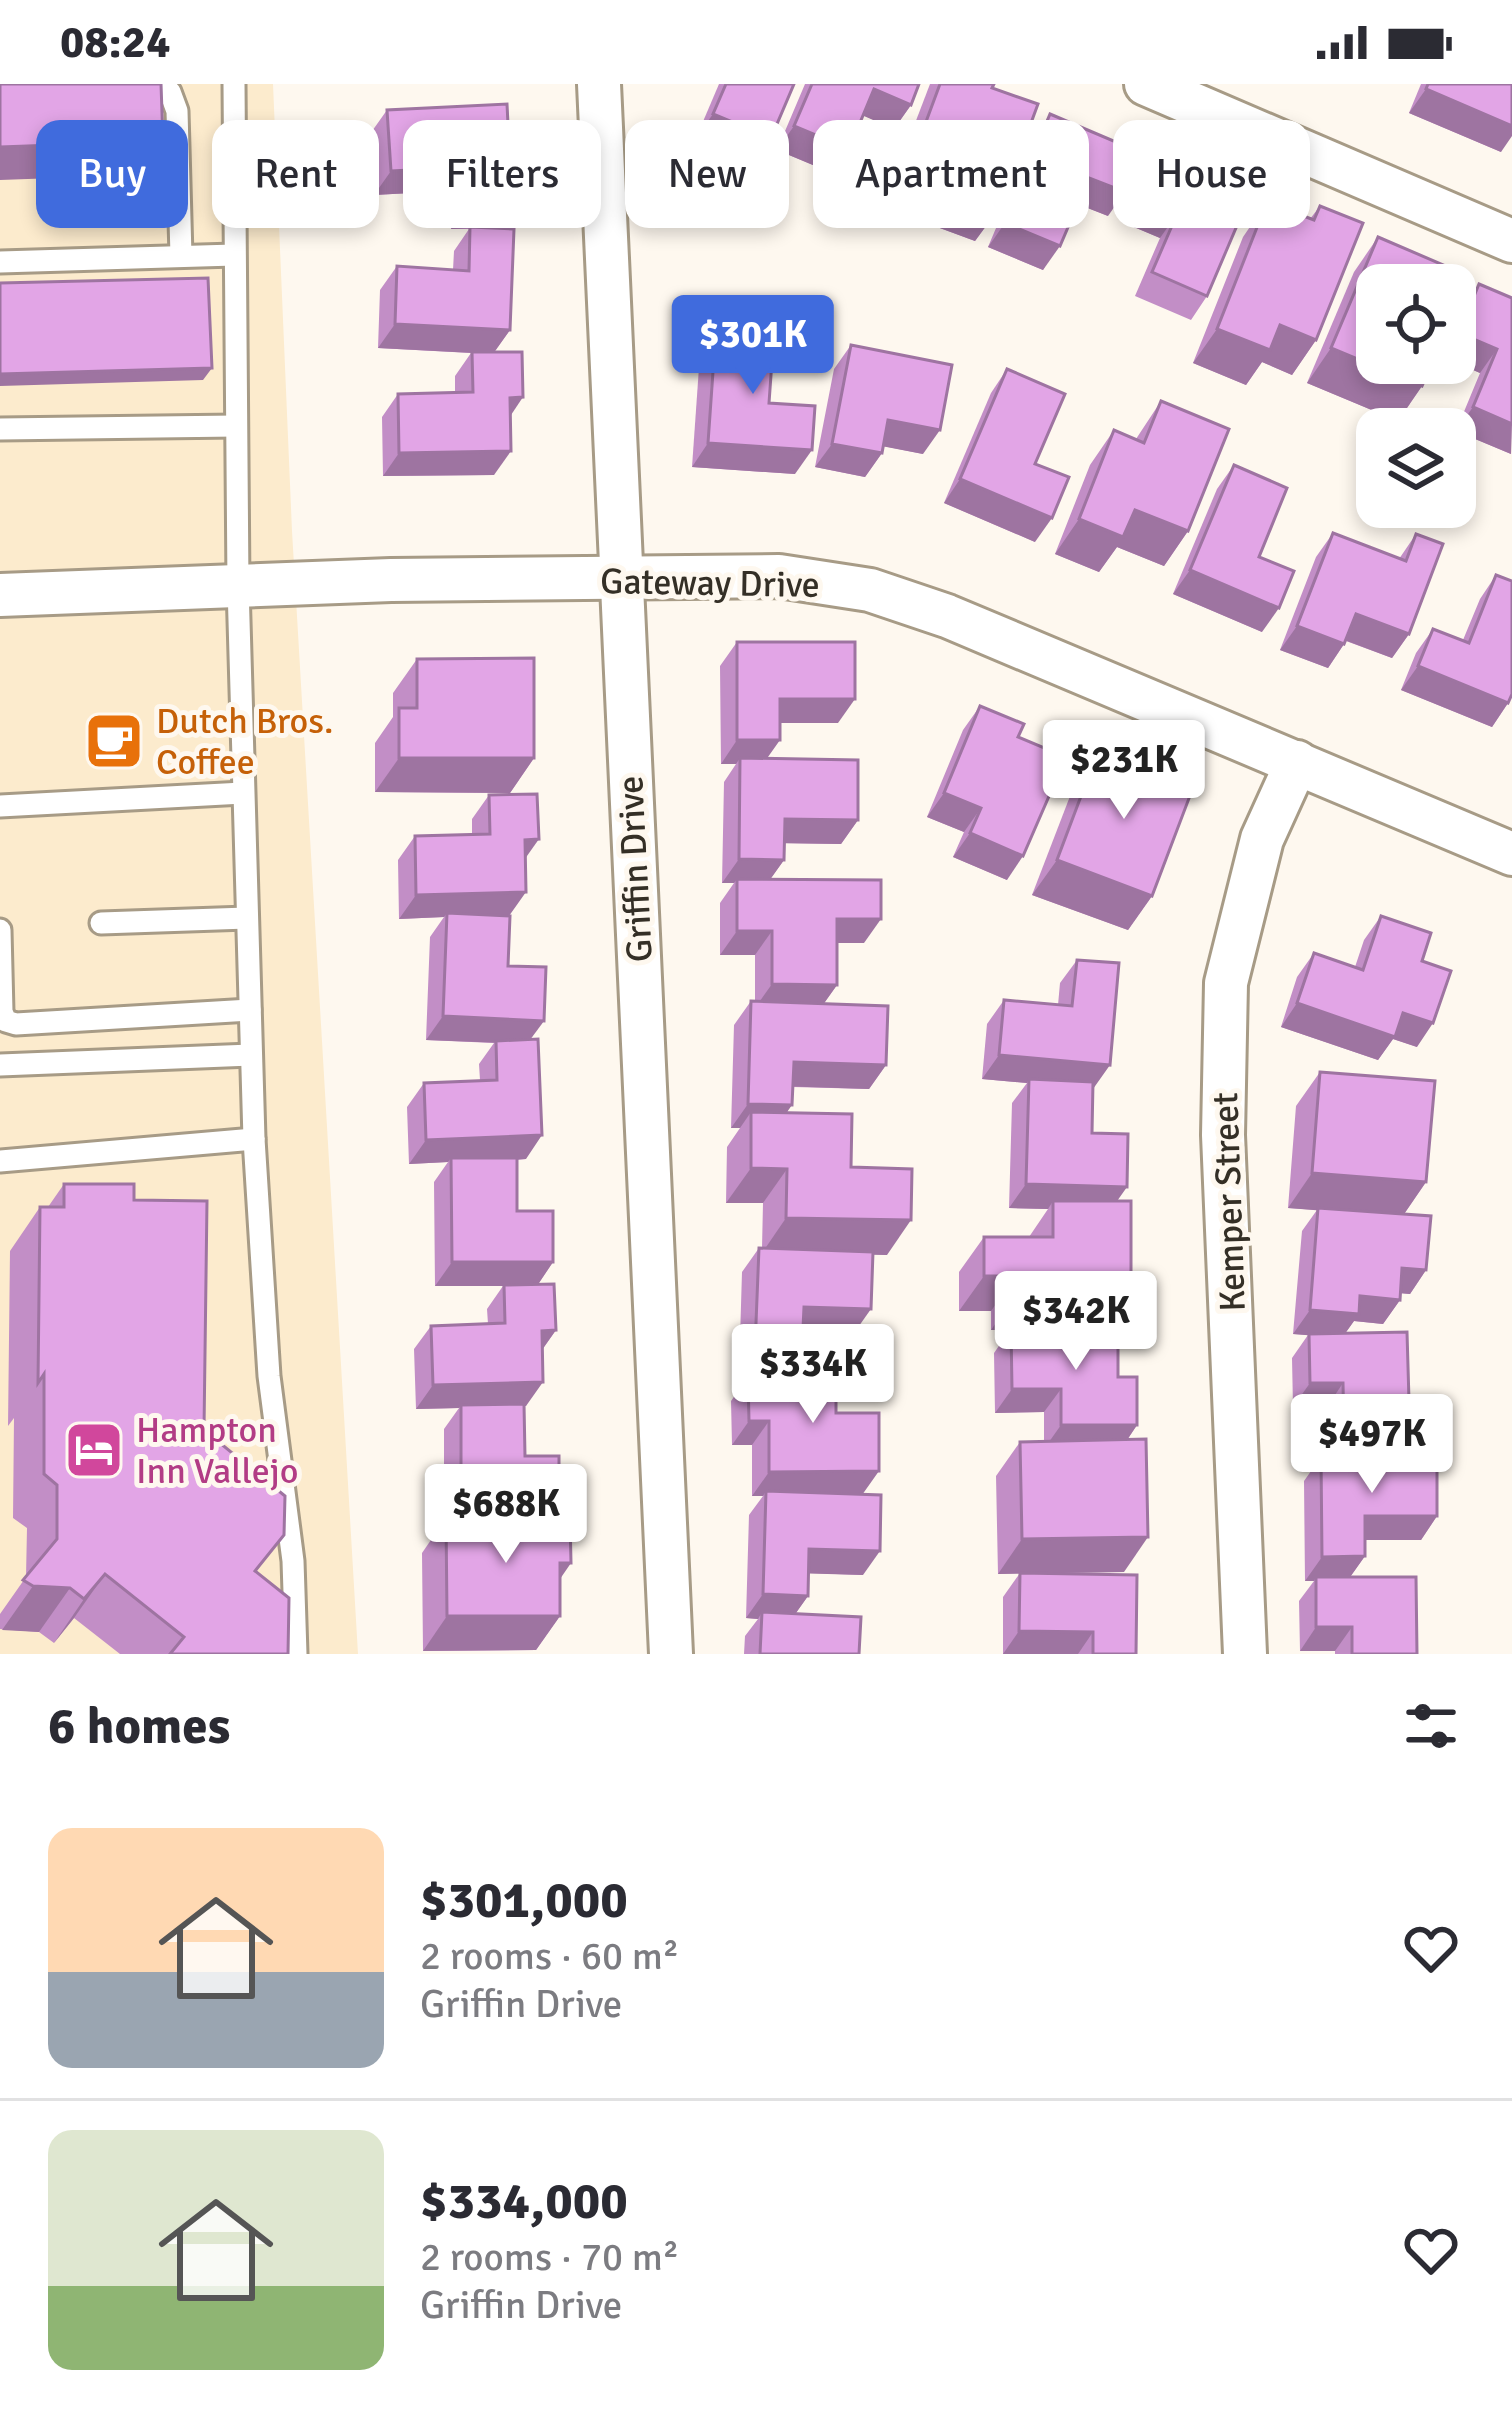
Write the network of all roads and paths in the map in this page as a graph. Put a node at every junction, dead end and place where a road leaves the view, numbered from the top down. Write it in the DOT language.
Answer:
graph roads {
  1 [pos="160,84"];
  2 [pos="234,84"];
  3 [pos="598,84"];
  4 [pos="1146,84"];
  5 [pos="1512,241"];
  6 [pos="234,255"];
  7 [pos="181,256"];
  8 [pos="0,262"];
  9 [pos="236,426"];
  10 [pos="0,429"];
  11 [pos="621,579"];
  12 [pos="238,586"];
  13 [pos="0,595"];
  14 [pos="1297,762"];
  15 [pos="243,794"];
  16 [pos="0,806"];
  17 [pos="1512,854"];
  18 [pos="247,918"];
  19 [pos="101,923"];
  20 [pos="0,930"];
  21 [pos="250,1010"];
  22 [pos="251,1055"];
  23 [pos="0,1065"];
  24 [pos="254,1138"];
  25 [pos="0,1161"];
  26 [pos="296,1654"];
  27 [pos="671,1654"];
  28 [pos="1245,1654"];
  1 -- 7 [label="lane"];
  2 -- 6 [label="lane"];
  3 -- 11 [label="street, Griffin Drive"];
  4 -- 5 [label="street"];
  6 -- 7 [label="lane"];
  6 -- 9 [label="lane"];
  7 -- 8 [label="lane"];
  9 -- 10 [label="lane"];
  9 -- 12 [label="lane"];
  11 -- 12 [label="street, Gateway Drive"];
  11 -- 14 [label="street, Gateway Drive"];
  11 -- 27 [label="street, Griffin Drive"];
  12 -- 13 [label="street, Gateway Drive"];
  12 -- 15 [label="lane"];
  14 -- 17 [label="street, Gateway Drive"];
  14 -- 28 [label="street, Kemper Street"];
  15 -- 16 [label="lane"];
  15 -- 18 [label="lane"];
  18 -- 19 [label="lane"];
  18 -- 21 [label="lane"];
  20 -- 21 [label="lane"];
  21 -- 22 [label="lane"];
  22 -- 23 [label="lane"];
  22 -- 24 [label="lane"];
  24 -- 25 [label="lane"];
  24 -- 26 [label="lane"];
}
